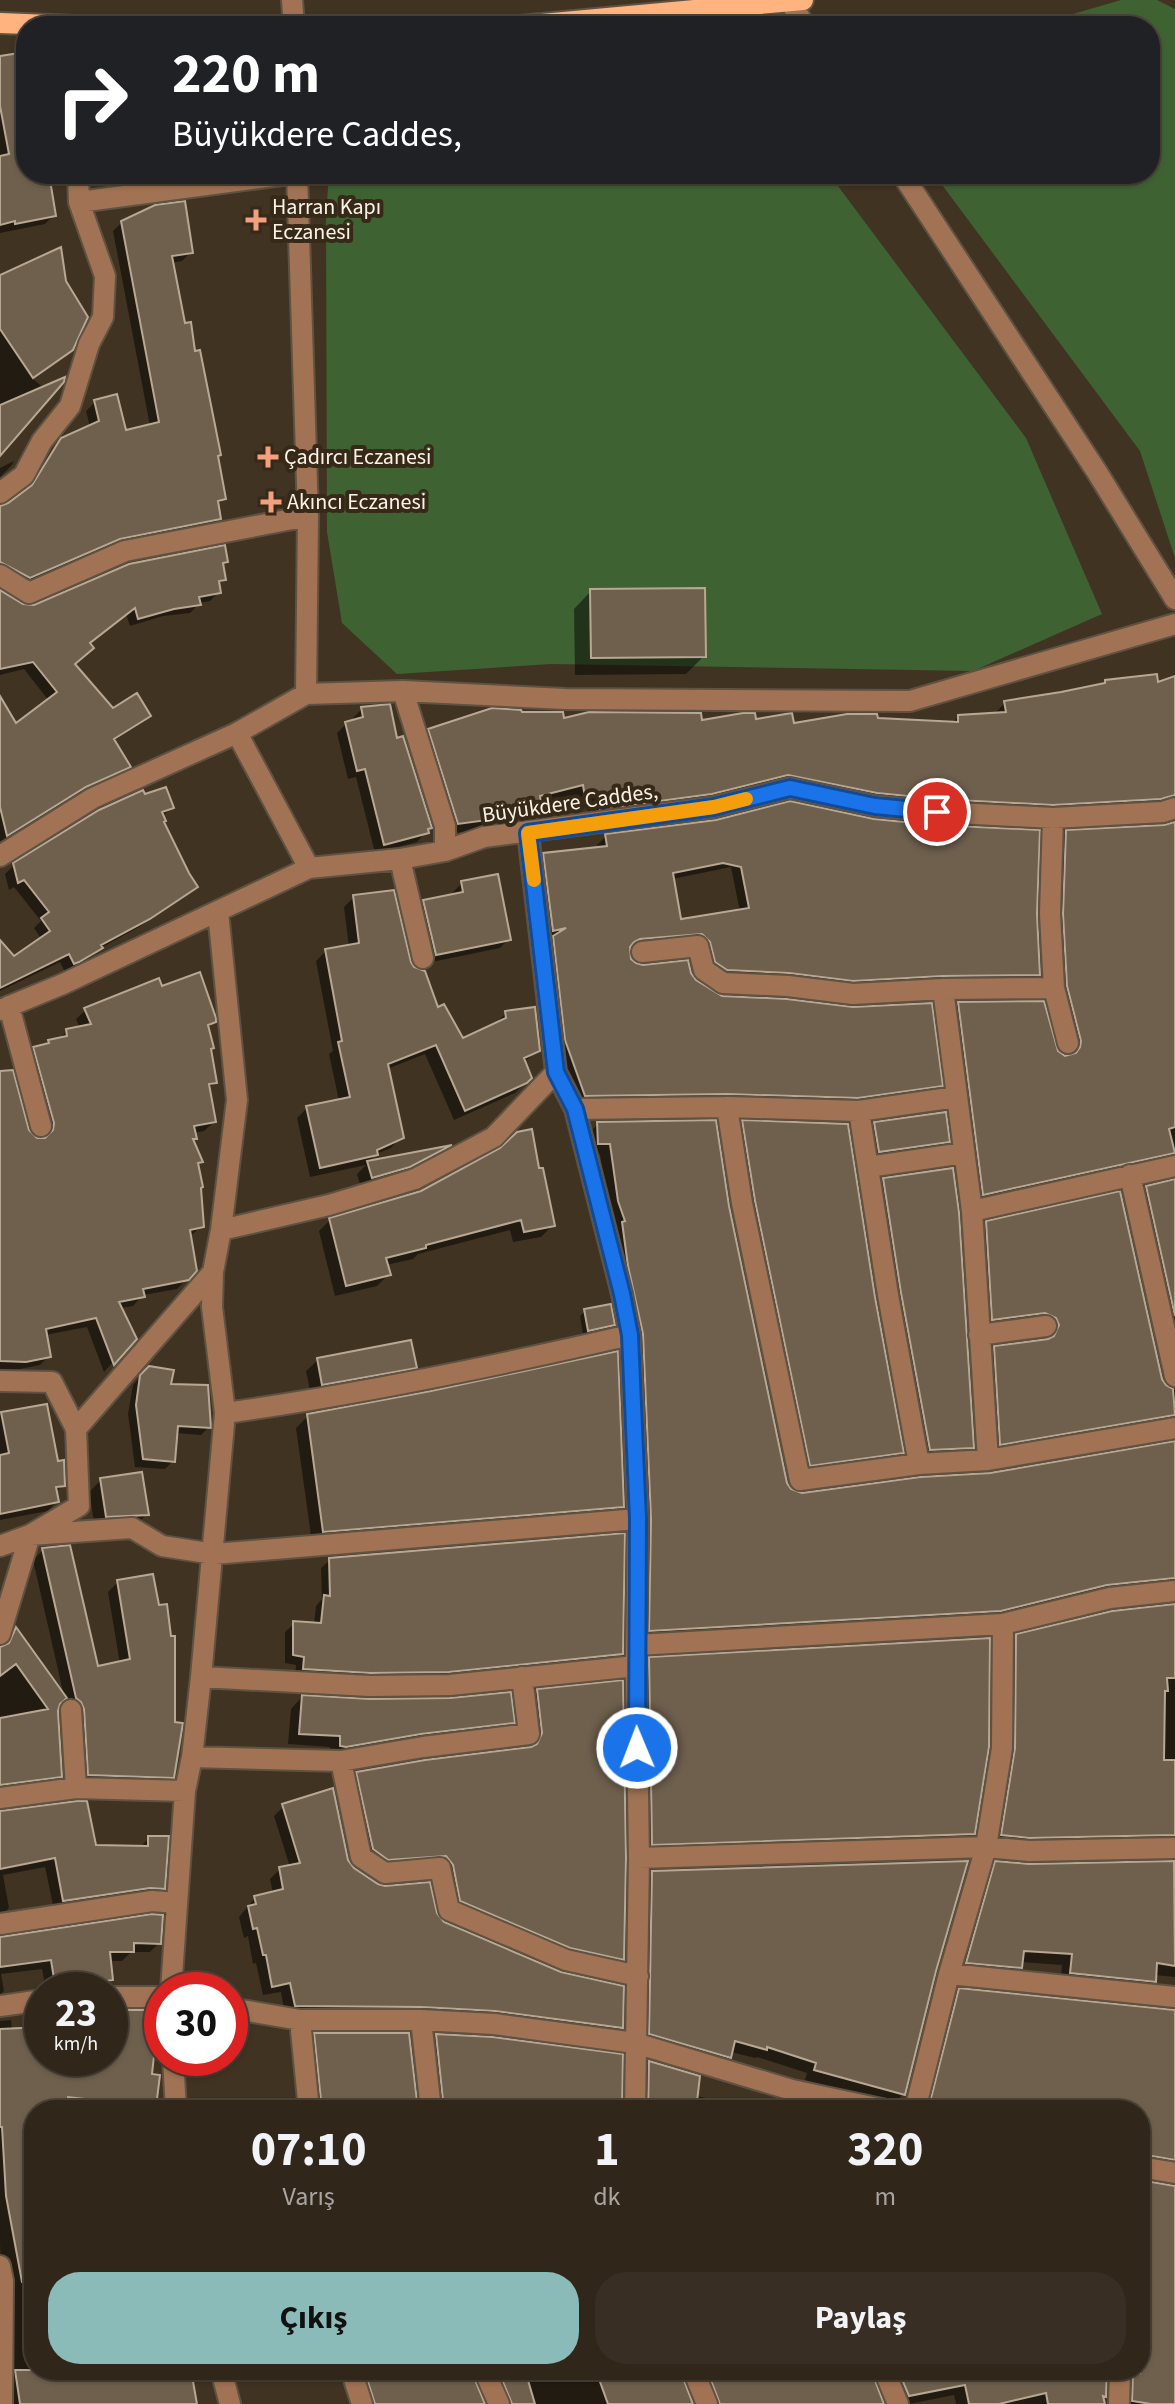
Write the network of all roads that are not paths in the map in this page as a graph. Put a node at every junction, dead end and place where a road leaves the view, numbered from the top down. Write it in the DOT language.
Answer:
graph roads {
  1 [pos="794,1"];
  2 [pos="630,16"];
  3 [pos="78,184"];
  4 [pos="215,184"];
  5 [pos="297,184"];
  6 [pos="909,184"];
  7 [pos="79,202"];
  8 [pos="0,493"];
  9 [pos="308,516"];
  10 [pos="0,575"];
  11 [pos="1175,599"];
  12 [pos="1175,624"];
  13 [pos="403,691"];
  14 [pos="306,694"];
  15 [pos="237,733"];
  16 [pos="1175,808"];
  17 [pos="1053,818"];
  18 [pos="528,833"];
  19 [pos="445,851"];
  20 [pos="0,856"];
  21 [pos="400,859"];
  22 [pos="309,868"];
  23 [pos="218,912"];
  24 [pos="642,952"];
  25 [pos="423,958"];
  26 [pos="1054,988"];
  27 [pos="943,989"];
  28 [pos="5,1008"];
  29 [pos="1068,1043"];
  30 [pos="556,1072"];
  31 [pos="956,1097"];
  32 [pos="727,1107"];
  33 [pos="575,1109"];
  34 [pos="859,1111"];
  35 [pos="41,1126"];
  36 [pos="964,1153"];
  37 [pos="1175,1166"];
  38 [pos="868,1167"];
  39 [pos="1130,1175"];
  40 [pos="972,1211"];
  41 [pos="221,1230"];
  42 [pos="213,1272"];
  43 [pos="1046,1326"];
  44 [pos="630,1335"];
  45 [pos="979,1335"];
  46 [pos="1175,1376"];
  47 [pos="0,1381"];
  48 [pos="225,1413"];
  49 [pos="1175,1428"];
  50 [pos="76,1429"];
  51 [pos="988,1460"];
  52 [pos="919,1464"];
  53 [pos="638,1519"];
  54 [pos="30,1535"];
  55 [pos="0,1546"];
  56 [pos="214,1554"];
  57 [pos="1175,1591"];
  58 [pos="1003,1624"];
  59 [pos="0,1634"];
  60 [pos="637,1645"];
  61 [pos="636,1666"];
  62 [pos="201,1677"];
  63 [pos="522,1677"];
  64 [pos="71,1710"];
  65 [pos="192,1757"];
  66 [pos="341,1761"];
  67 [pos="76,1788"];
  68 [pos="185,1791"];
  69 [pos="0,1798"];
  70 [pos="986,1847"];
  71 [pos="1175,1848"];
  72 [pos="639,1858"];
  73 [pos="177,1903"];
  74 [pos="0,1924"];
  75 [pos="172,1972"];
  76 [pos="949,1974"];
  77 [pos="638,1976"];
  78 [pos="1175,1997"];
  79 [pos="24,2003"];
  80 [pos="0,2006"];
  81 [pos="248,2011"];
  82 [pos="300,2020"];
  83 [pos="421,2020"];
  84 [pos="635,2043"];
  85 [pos="174,2076"];
  86 [pos="175,2100"];
  87 [pos="308,2100"];
  88 [pos="430,2100"];
  89 [pos="635,2100"];
  90 [pos="794,2100"];
  91 [pos="918,2100"];
  92 [pos="1150,2169"];
  93 [pos="1175,2173"];
  94 [pos="0,2266"];
  95 [pos="224,2380"];
  96 [pos="354,2380"];
  97 [pos="488,2380"];
  98 [pos="697,2380"];
  99 [pos="888,2380"];
  100 [pos="1120,2380"];
  101 [pos="2,2404"];
  102 [pos="230,2404"];
  103 [pos="362,2404"];
  104 [pos="499,2404"];
  105 [pos="707,2404"];
  106 [pos="898,2404"];
  107 [pos="1119,2404"];
  1 -- 2 [label="main road"];
  3 -- 7 [label="street"];
  4 -- 7 [label="street"];
  5 -- 9 [label="street"];
  6 -- 11 [label="street"];
  7 -- 8 [label="street"];
  9 -- 10 [label="street"];
  9 -- 14 [label="street"];
  12 -- 13 [label="street"];
  13 -- 14 [label="street"];
  13 -- 19 [label="street"];
  14 -- 15 [label="street"];
  15 -- 20 [label="street"];
  15 -- 22 [label="street"];
  16 -- 17 [label="street, Büyükdere Caddes,"];
  17 -- 18 [label="street, Büyükdere Caddes,"];
  17 -- 26 [label="street"];
  18 -- 19 [label="street, Büyükdere Caddes,"];
  18 -- 30 [label="street"];
  19 -- 21 [label="street, Büyükdere Caddes,"];
  21 -- 22 [label="street, Büyükdere Caddes,"];
  21 -- 25 [label="street"];
  22 -- 23 [label="street, Büyükdere Caddes,"];
  23 -- 28 [label="street, Büyükdere Caddes,"];
  23 -- 41 [label="street"];
  24 -- 27 [label="street"];
  26 -- 27 [label="street"];
  26 -- 29 [label="street"];
  27 -- 31 [label="street"];
  28 -- 35 [label="street"];
  30 -- 33 [label="street"];
  30 -- 41 [label="street"];
  31 -- 34 [label="street"];
  31 -- 36 [label="street"];
  32 -- 33 [label="street"];
  32 -- 34 [label="street"];
  32 -- 52 [label="street"];
  33 -- 44 [label="street"];
  34 -- 38 [label="street"];
  36 -- 38 [label="street"];
  36 -- 40 [label="street"];
  37 -- 39 [label="street"];
  38 -- 52 [label="street"];
  39 -- 40 [label="street"];
  39 -- 46 [label="street"];
  40 -- 45 [label="street"];
  41 -- 42 [label="street"];
  42 -- 48 [label="street"];
  42 -- 50 [label="street"];
  43 -- 45 [label="street"];
  44 -- 48 [label="street"];
  44 -- 53 [label="street"];
  45 -- 51 [label="street"];
  47 -- 50 [label="street"];
  48 -- 56 [label="street"];
  49 -- 51 [label="street"];
  50 -- 54 [label="street"];
  51 -- 52 [label="street"];
  53 -- 56 [label="street"];
  53 -- 60 [label="street"];
  54 -- 55 [label="street"];
  54 -- 56 [label="street"];
  54 -- 59 [label="street"];
  56 -- 62 [label="street"];
  57 -- 58 [label="street"];
  58 -- 60 [label="street"];
  58 -- 70 [label="street"];
  60 -- 61 [label="street"];
  61 -- 63 [label="street"];
  61 -- 72 [label="street"];
  62 -- 63 [label="street"];
  62 -- 65 [label="street"];
  63 -- 66 [label="street"];
  64 -- 67 [label="street"];
  65 -- 66 [label="street"];
  65 -- 68 [label="street"];
  66 -- 77 [label="street"];
  67 -- 68 [label="street"];
  67 -- 69 [label="street"];
  68 -- 73 [label="street"];
  70 -- 71 [label="street"];
  70 -- 72 [label="street"];
  70 -- 76 [label="street"];
  72 -- 77 [label="street"];
  73 -- 74 [label="street"];
  73 -- 75 [label="street"];
  76 -- 78 [label="street"];
  76 -- 91 [label="street"];
  77 -- 84 [label="street"];
  79 -- 80 [label="street"];
  81 -- 82 [label="street"];
  82 -- 83 [label="street"];
  82 -- 87 [label="street"];
  83 -- 84 [label="street"];
  83 -- 88 [label="street"];
  84 -- 89 [label="street"];
  84 -- 90 [label="street"];
  85 -- 86 [label="street"];
  92 -- 93 [label="street"];
  94 -- 101 [label="street"];
  95 -- 102 [label="street"];
  96 -- 103 [label="street"];
  97 -- 104 [label="street"];
  98 -- 105 [label="street"];
  99 -- 106 [label="street"];
  100 -- 107 [label="street"];
}
